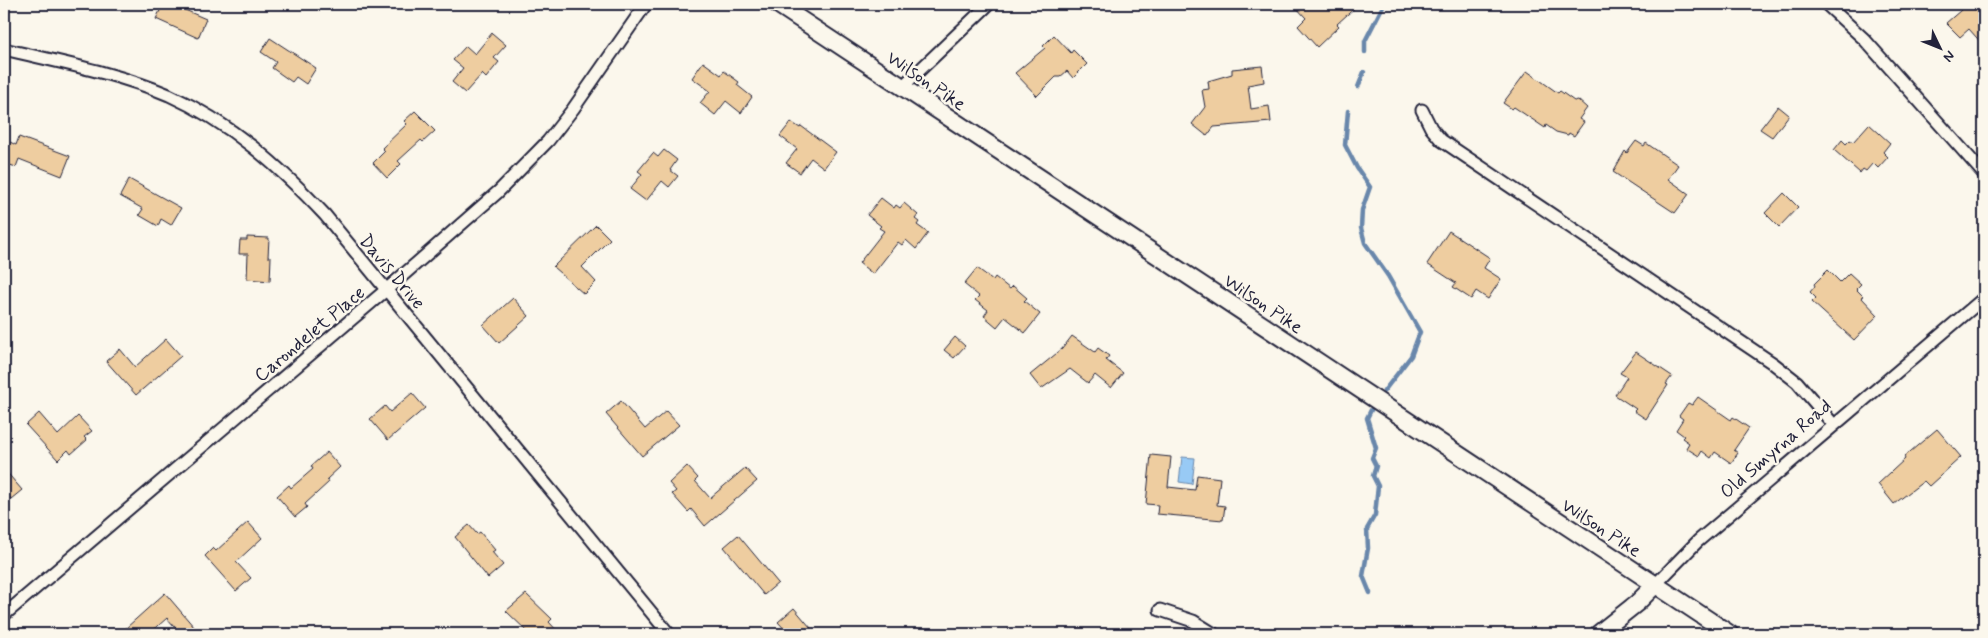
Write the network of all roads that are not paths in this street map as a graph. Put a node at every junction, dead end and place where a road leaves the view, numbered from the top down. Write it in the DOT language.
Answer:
graph roads {
  1 [pos="646,4"];
  2 [pos="777,4"];
  3 [pos="989,4"];
  4 [pos="1826,4"];
  5 [pos="4,49"];
  6 [pos="902,87"];
  7 [pos="1422,110"];
  8 [pos="1984,174"];
  9 [pos="386,290"];
  10 [pos="1984,298"];
  11 [pos="1834,424"];
  12 [pos="1654,585"];
  13 [pos="1160,610"];
  14 [pos="4,615"];
  15 [pos="669,634"];
  16 [pos="1214,634"];
  17 [pos="1598,634"];
  18 [pos="1730,634"];
  1 -- 9 [label="street, Carondelet Place"];
  2 -- 6 [label="main road, Wilson Pike"];
  3 -- 6 [label="street"];
  4 -- 8 [label="street"];
  5 -- 9 [label="street, Davis Drive"];
  6 -- 12 [label="main road, Wilson Pike"];
  7 -- 11 [label="street"];
  9 -- 14 [label="street, Carondelet Place"];
  9 -- 15 [label="street, Davis Drive"];
  10 -- 11 [label="street, Old Smyrna Road"];
  11 -- 12 [label="street, Old Smyrna Road"];
  12 -- 17 [label="main road, Old Smyrna Road"];
  12 -- 18 [label="main road, Wilson Pike"];
  13 -- 16 [label="street"];
}
